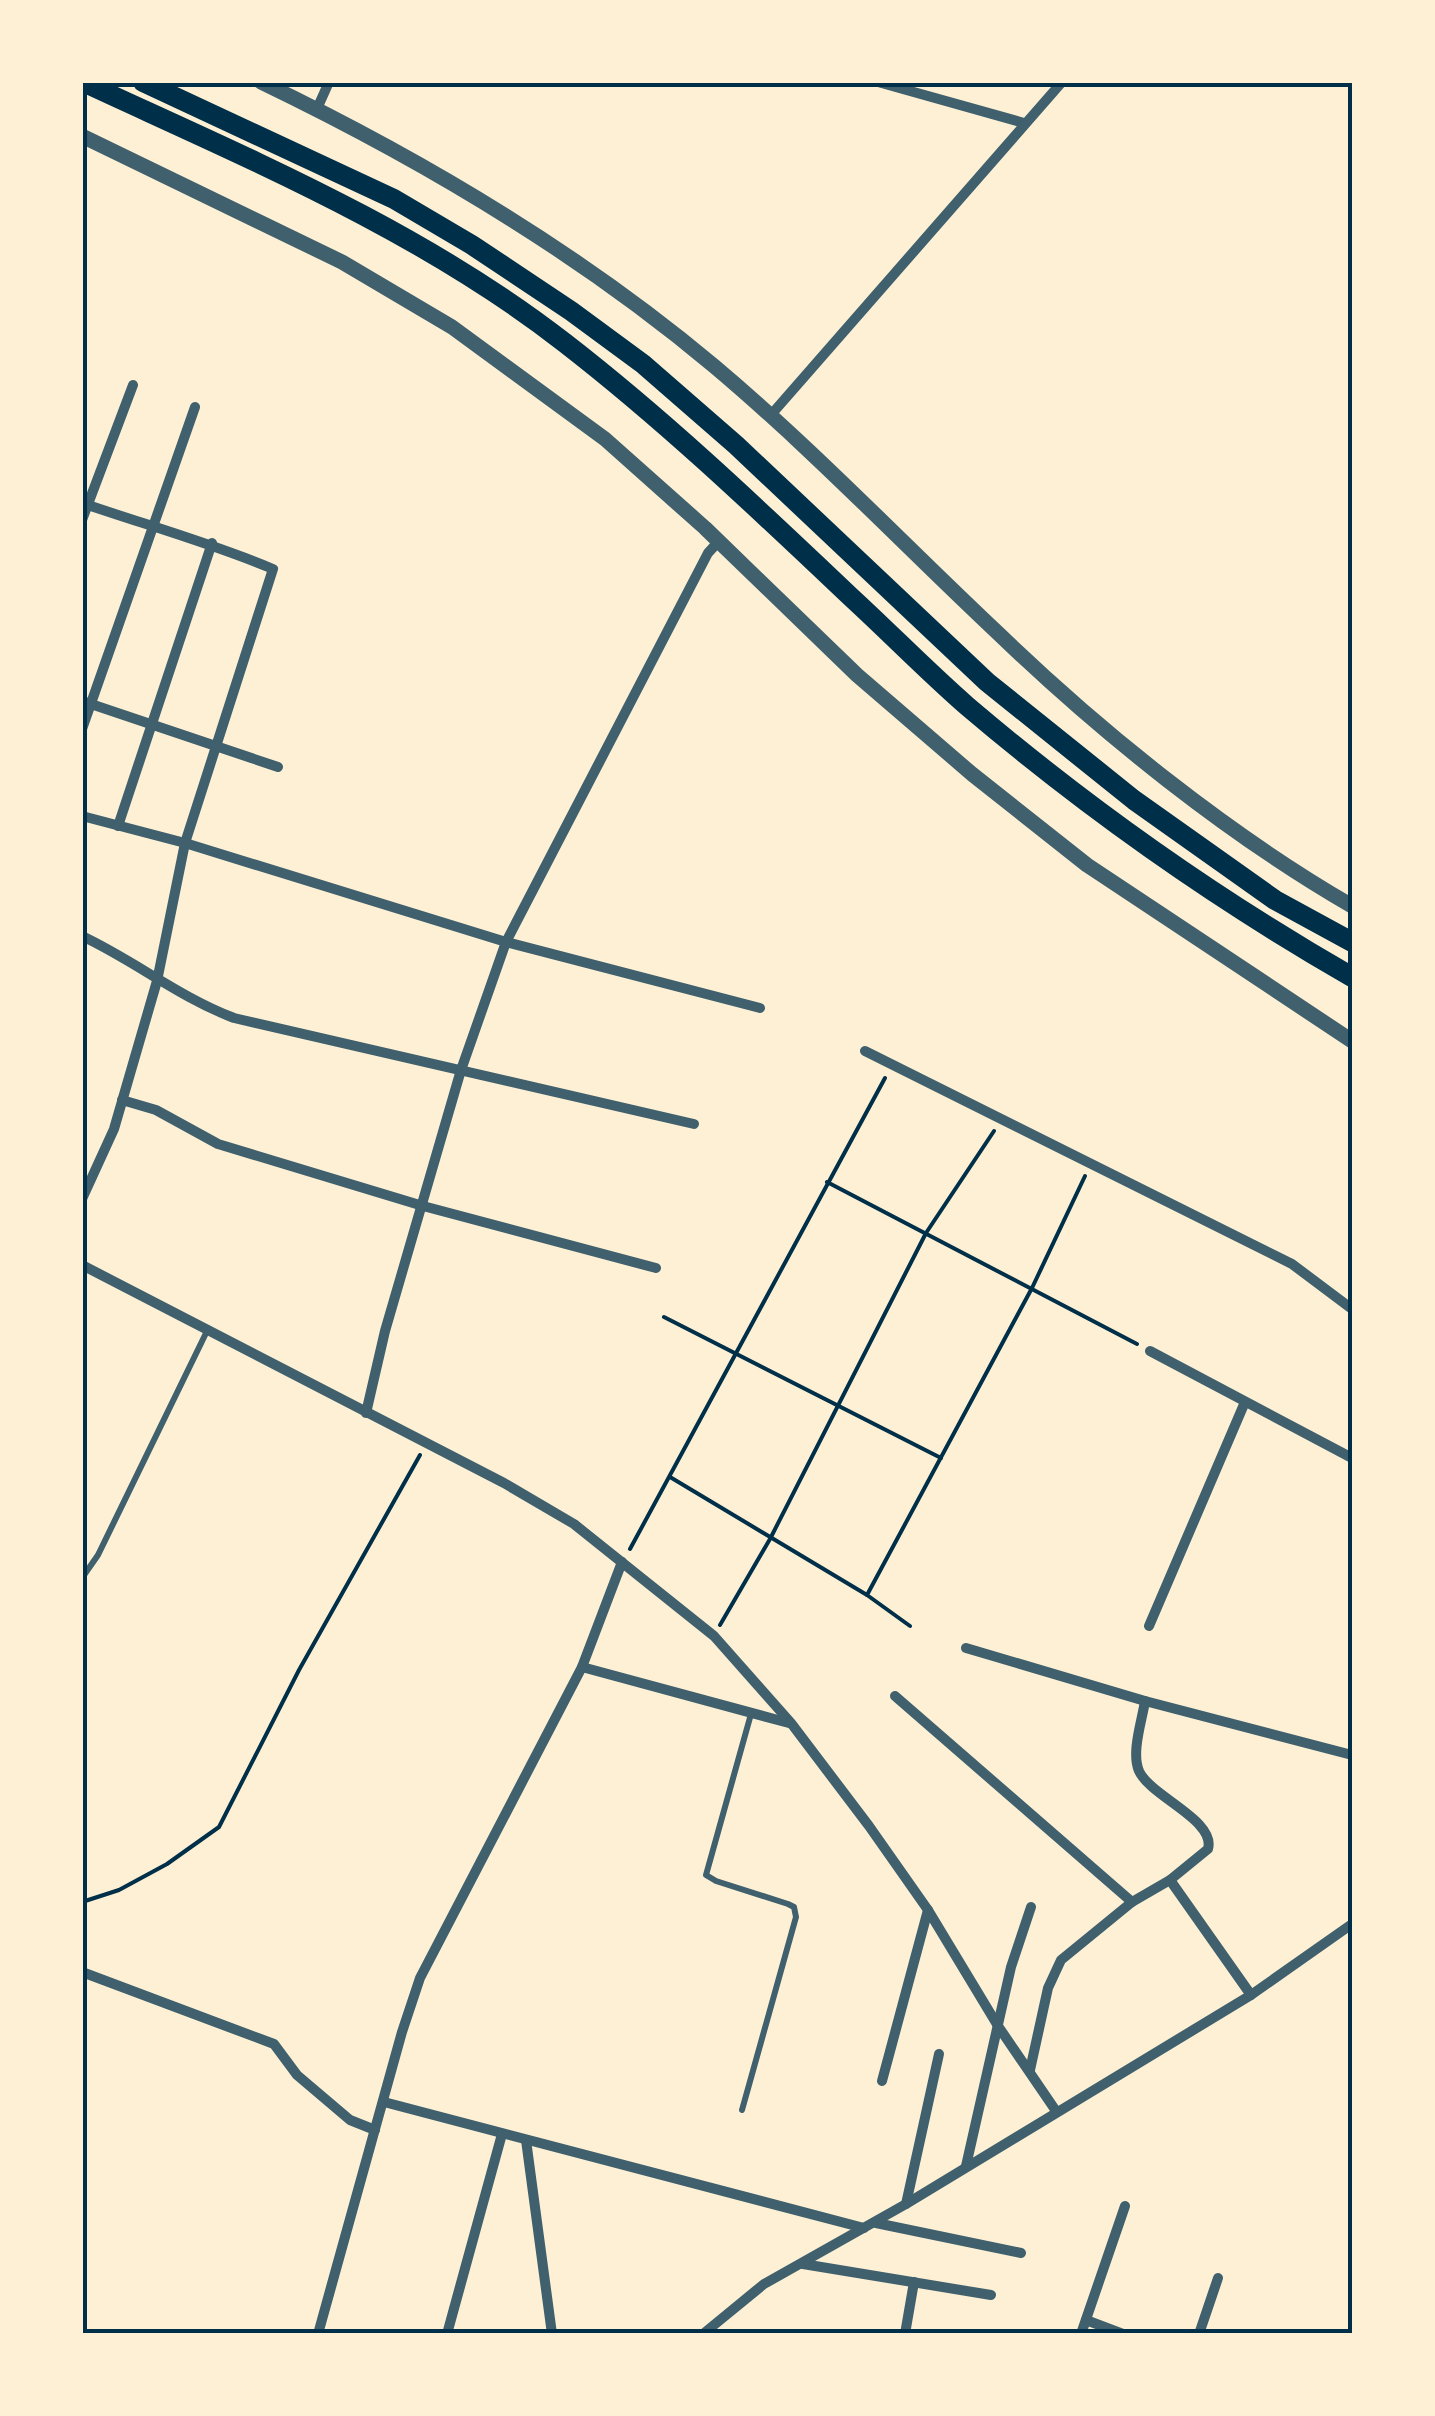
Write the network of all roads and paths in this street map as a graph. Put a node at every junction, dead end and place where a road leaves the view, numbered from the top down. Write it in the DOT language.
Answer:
graph roads {
  1 [pos="82,82"];
  2 [pos="144,82"];
  3 [pos="261,82"];
  4 [pos="330,82"];
  5 [pos="878,82"];
  6 [pos="1062,82"];
  7 [pos="316,111"];
  8 [pos="1024,123"];
  9 [pos="82,136"];
  10 [pos="133,385"];
  11 [pos="195,407"];
  12 [pos="770,416"];
  13 [pos="85,504"];
  14 [pos="82,520"];
  15 [pos="152,527"];
  16 [pos="719,541"];
  17 [pos="212,543"];
  18 [pos="87,703"];
  19 [pos="151,724"];
  20 [pos="82,729"];
  21 [pos="215,746"];
  22 [pos="278,767"];
  23 [pos="82,816"];
  24 [pos="118,826"];
  25 [pos="185,843"];
  26 [pos="1352,906"];
  27 [pos="82,936"];
  28 [pos="506,942"];
  29 [pos="1352,942"];
  30 [pos="1352,977"];
  31 [pos="157,981"];
  32 [pos="760,1008"];
  33 [pos="1352,1041"];
  34 [pos="865,1051"];
  35 [pos="893,1063"];
  36 [pos="462,1070"];
  37 [pos="122,1100"];
  38 [pos="1002,1118"];
  39 [pos="694,1124"];
  40 [pos="1091,1163"];
  41 [pos="827,1182"];
  42 [pos="82,1200"];
  43 [pos="423,1206"];
  44 [pos="926,1233"];
  45 [pos="82,1265"];
  46 [pos="656,1268"];
  47 [pos="1032,1288"];
  48 [pos="1352,1309"];
  49 [pos="664,1317"];
  50 [pos="208,1328"];
  51 [pos="1150,1351"];
  52 [pos="737,1355"];
  53 [pos="1245,1402"];
  54 [pos="838,1404"];
  55 [pos="366,1413"];
  56 [pos="426,1443"];
  57 [pos="941,1458"];
  58 [pos="1352,1458"];
  59 [pos="670,1476"];
  60 [pos="770,1539"];
  61 [pos="622,1562"];
  62 [pos="82,1578"];
  63 [pos="867,1595"];
  64 [pos="910,1626"];
  65 [pos="1149,1626"];
  66 [pos="714,1636"];
  67 [pos="966,1648"];
  68 [pos="582,1667"];
  69 [pos="895,1696"];
  70 [pos="1145,1701"];
  71 [pos="752,1714"];
  72 [pos="791,1723"];
  73 [pos="1352,1755"];
  74 [pos="1170,1880"];
  75 [pos="82,1902"];
  76 [pos="1132,1902"];
  77 [pos="1032,1906"];
  78 [pos="928,1910"];
  79 [pos="1352,1924"];
  80 [pos="82,1972"];
  81 [pos="1250,1996"];
  82 [pos="998,2026"];
  83 [pos="938,2054"];
  84 [pos="1030,2070"];
  85 [pos="882,2081"];
  86 [pos="384,2102"];
  87 [pos="742,2110"];
  88 [pos="1056,2111"];
  89 [pos="375,2130"];
  90 [pos="502,2134"];
  91 [pos="526,2140"];
  92 [pos="966,2166"];
  93 [pos="906,2204"];
  94 [pos="1125,2206"];
  95 [pos="869,2225"];
  96 [pos="1021,2253"];
  97 [pos="802,2264"];
  98 [pos="1218,2278"];
  99 [pos="914,2282"];
  100 [pos="991,2295"];
  101 [pos="1086,2320"];
  102 [pos="318,2334"];
  103 [pos="448,2334"];
  104 [pos="552,2334"];
  105 [pos="703,2334"];
  106 [pos="905,2334"];
  107 [pos="1081,2334"];
  108 [pos="1123,2334"];
  109 [pos="1200,2334"];
  1 -- 30 [label="highway"];
  2 -- 29 [label="highway"];
  3 -- 7 [label="street"];
  4 -- 7 [label="street"];
  5 -- 8 [label="street"];
  6 -- 8 [label="street"];
  7 -- 12 [label="street"];
  8 -- 12 [label="street"];
  9 -- 16 [label="street"];
  10 -- 13 [label="street"];
  11 -- 15 [label="street"];
  12 -- 26 [label="street"];
  13 -- 14 [label="street"];
  13 -- 15 [label="street"];
  15 -- 17 [label="street"];
  15 -- 18 [label="street"];
  16 -- 28 [label="street"];
  16 -- 33 [label="street"];
  17 -- 19 [label="street"];
  17 -- 21 [label="street"];
  18 -- 19 [label="street"];
  18 -- 20 [label="street"];
  19 -- 21 [label="street"];
  19 -- 24 [label="street"];
  21 -- 22 [label="street"];
  21 -- 25 [label="street"];
  23 -- 24 [label="street"];
  24 -- 25 [label="street"];
  25 -- 28 [label="street"];
  25 -- 31 [label="street"];
  27 -- 31 [label="street"];
  28 -- 32 [label="street"];
  28 -- 36 [label="street"];
  31 -- 36 [label="street"];
  31 -- 37 [label="street"];
  34 -- 35 [label="street"];
  35 -- 38 [label="street"];
  35 -- 41 [label="path"];
  36 -- 39 [label="street"];
  36 -- 43 [label="street"];
  37 -- 42 [label="street"];
  37 -- 43 [label="street"];
  38 -- 40 [label="street"];
  38 -- 44 [label="path"];
  40 -- 47 [label="path"];
  40 -- 48 [label="street"];
  41 -- 44 [label="path"];
  41 -- 52 [label="path"];
  43 -- 46 [label="street"];
  43 -- 55 [label="street"];
  44 -- 47 [label="path"];
  44 -- 54 [label="path"];
  45 -- 50 [label="street"];
  47 -- 51 [label="path"];
  47 -- 57 [label="path"];
  49 -- 52 [label="path"];
  50 -- 55 [label="street"];
  50 -- 62 [label="lane"];
  51 -- 53 [label="street"];
  52 -- 54 [label="path"];
  52 -- 59 [label="path"];
  53 -- 58 [label="street"];
  53 -- 65 [label="street"];
  54 -- 57 [label="path"];
  54 -- 60 [label="path"];
  55 -- 56 [label="street"];
  56 -- 61 [label="street"];
  56 -- 75 [label="path"];
  57 -- 63 [label="path"];
  59 -- 60 [label="path"];
  59 -- 61 [label="path"];
  60 -- 63 [label="path"];
  60 -- 66 [label="path"];
  61 -- 66 [label="street"];
  61 -- 68 [label="street"];
  63 -- 64 [label="path"];
  66 -- 72 [label="street"];
  67 -- 70 [label="street"];
  68 -- 71 [label="street"];
  68 -- 86 [label="street"];
  69 -- 76 [label="street"];
  70 -- 73 [label="street"];
  70 -- 74 [label="street"];
  71 -- 72 [label="street"];
  71 -- 87 [label="lane"];
  72 -- 78 [label="street"];
  74 -- 76 [label="street"];
  74 -- 81 [label="street"];
  76 -- 84 [label="street"];
  77 -- 82 [label="street"];
  78 -- 82 [label="street"];
  78 -- 85 [label="street"];
  79 -- 81 [label="street"];
  80 -- 89 [label="street"];
  81 -- 88 [label="street"];
  82 -- 84 [label="street"];
  82 -- 92 [label="street"];
  83 -- 93 [label="street"];
  84 -- 88 [label="street"];
  86 -- 89 [label="street"];
  86 -- 90 [label="street"];
  88 -- 92 [label="street"];
  89 -- 102 [label="street"];
  90 -- 91 [label="street"];
  90 -- 103 [label="street"];
  91 -- 95 [label="street"];
  91 -- 104 [label="street"];
  92 -- 93 [label="street"];
  93 -- 95 [label="street"];
  94 -- 101 [label="street"];
  95 -- 96 [label="street"];
  95 -- 97 [label="street"];
  97 -- 99 [label="street"];
  97 -- 105 [label="street"];
  98 -- 109 [label="street"];
  99 -- 100 [label="street"];
  99 -- 106 [label="street"];
  101 -- 107 [label="street"];
  101 -- 108 [label="street"];
}
